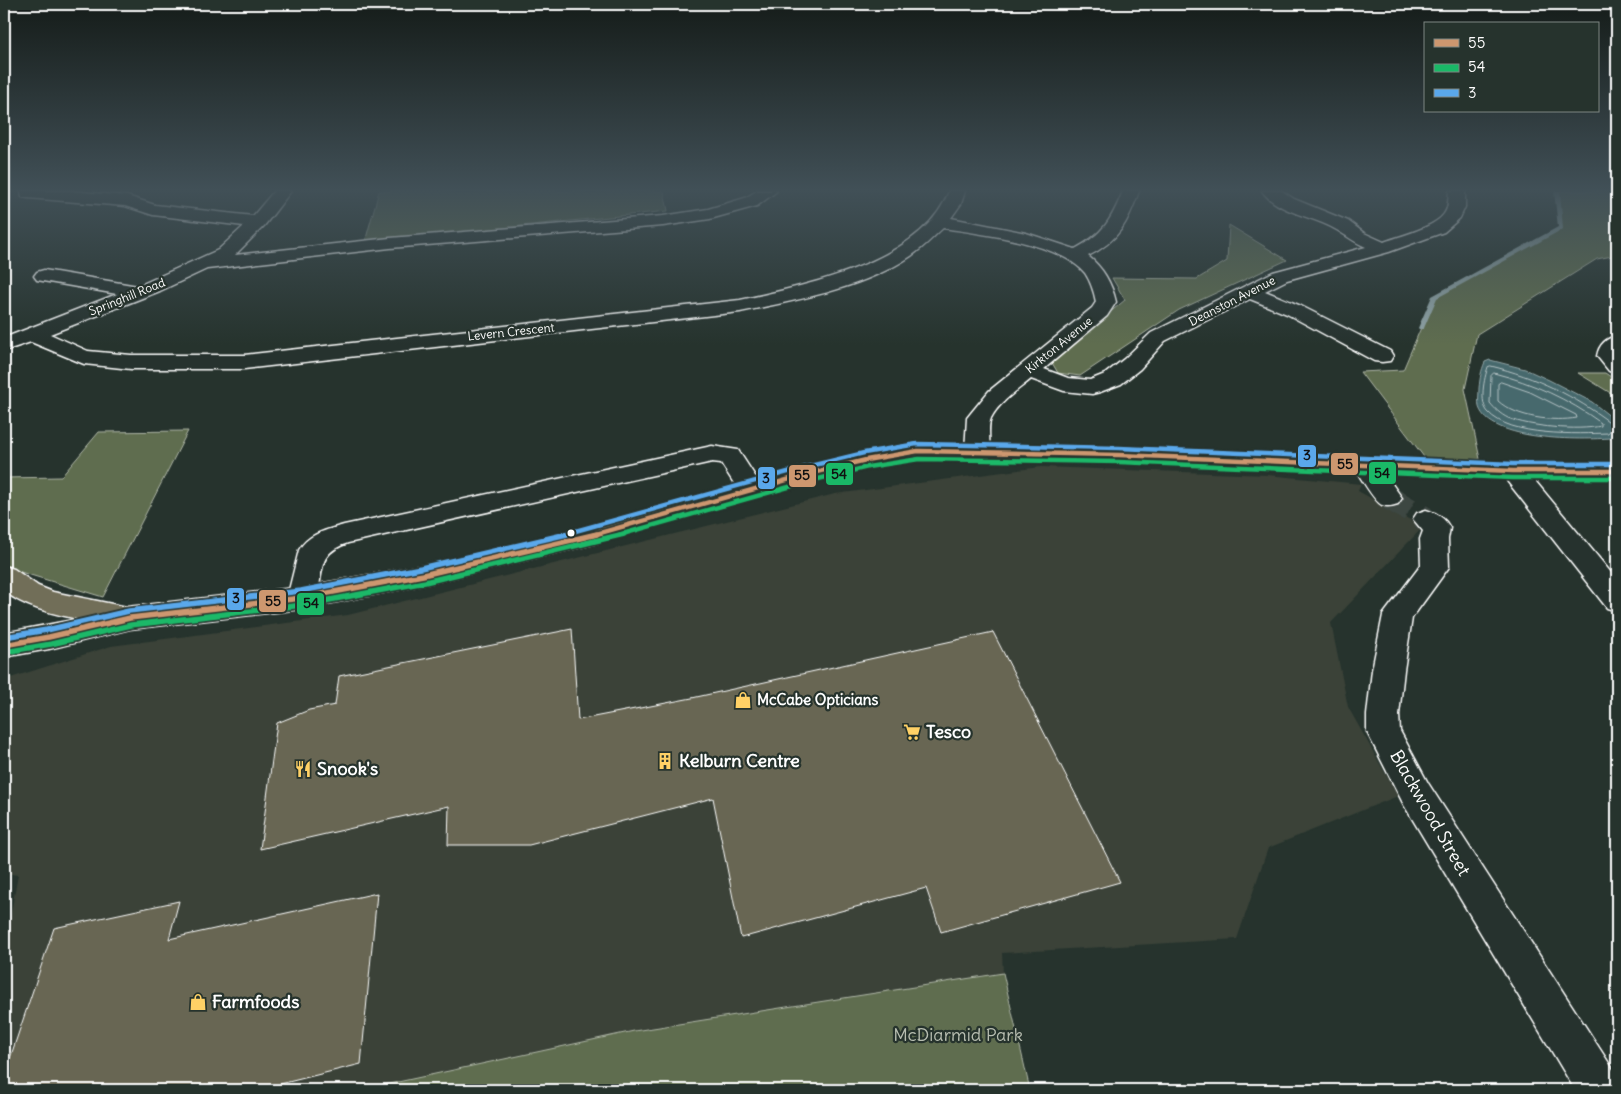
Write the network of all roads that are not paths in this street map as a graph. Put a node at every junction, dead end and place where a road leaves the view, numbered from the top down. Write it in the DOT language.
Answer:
graph roads {
  1 [pos="237,242"];
  2 [pos="402,242"];
  3 [pos="916,242"];
  4 [pos="1039,242"];
  5 [pos="1100,242"];
  6 [pos="1369,242"];
  7 [pos="1399,242"];
  8 [pos="1383,248"];
  9 [pos="1075,256"];
  10 [pos="204,264"];
  11 [pos="44,276"];
  12 [pos="138,292"];
  13 [pos="1251,292"];
  14 [pos="31,334"];
  15 [pos="1345,336"];
  16 [pos="1617,342"];
  17 [pos="4,345"];
  18 [pos="1324,347"];
  19 [pos="1382,356"];
  20 [pos="1617,366"];
  21 [pos="1028,370"];
  22 [pos="977,451"];
  23 [pos="1366,466"];
  24 [pos="1513,471"];
  25 [pos="1617,471"];
  26 [pos="751,490"];
  27 [pos="1389,498"];
  28 [pos="1426,519"];
  29 [pos="4,576"];
  30 [pos="302,598"];
  31 [pos="1617,600"];
  32 [pos="130,618"];
  33 [pos="4,645"];
  34 [pos="1600,1090"];
  1 -- 10 [label="street, Springhill Road"];
  2 -- 10 [label="street"];
  3 -- 14 [label="street, Levern Crescent"];
  4 -- 9 [label="street, Kirkton Avenue"];
  5 -- 9 [label="street"];
  6 -- 8 [label="street"];
  7 -- 8 [label="street, Deanston Avenue"];
  8 -- 13 [label="street, Deanston Avenue"];
  9 -- 21 [label="street, Kirkton Avenue"];
  10 -- 12 [label="street, Springhill Road"];
  11 -- 12 [label="street"];
  12 -- 14 [label="street, Springhill Road"];
  13 -- 15 [label="street"];
  13 -- 21 [label="street, Deanston Avenue"];
  14 -- 17 [label="street, Springhill Road"];
  15 -- 18 [label="street"];
  15 -- 19 [label="street"];
  16 -- 20 [label="street"];
  21 -- 22 [label="street, Kirkton Avenue"];
  22 -- 23 [label="main road"];
  22 -- 26 [label="main road"];
  23 -- 24 [label="main road"];
  23 -- 27 [label="street"];
  24 -- 25 [label="main road"];
  24 -- 31 [label="street"];
  26 -- 30 [label="main road"];
  26 -- 30 [label="street"];
  28 -- 34 [label="street, Blackwood Street"];
  29 -- 32 [label="main road"];
  30 -- 32 [label="main road"];
  32 -- 33 [label="main road"];
}
